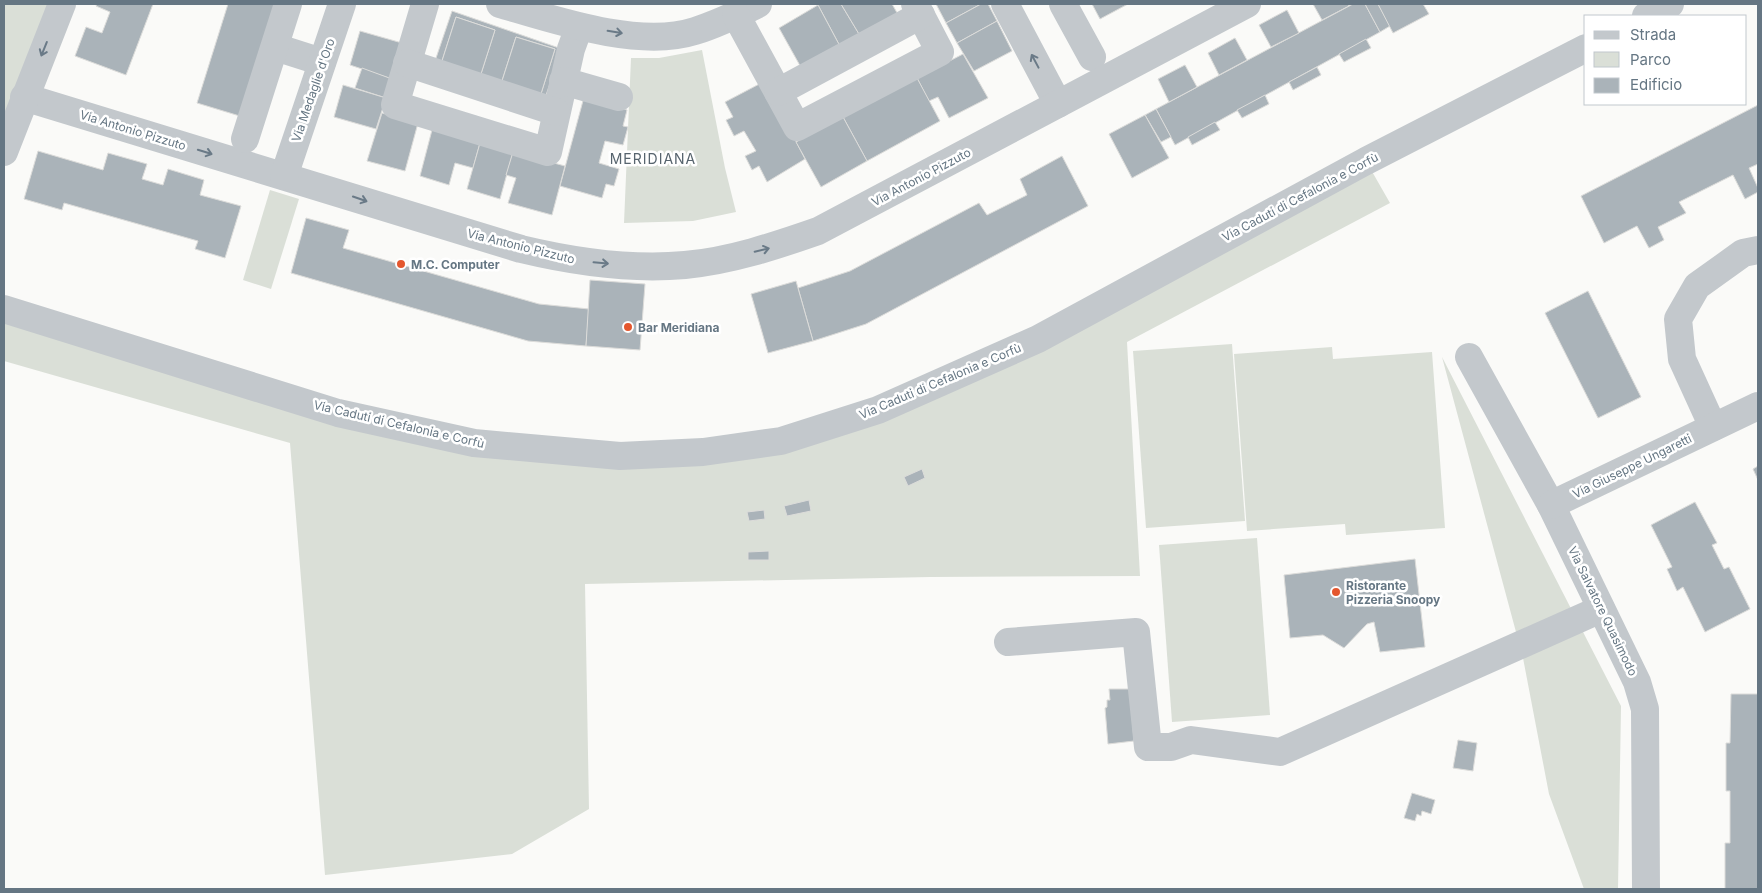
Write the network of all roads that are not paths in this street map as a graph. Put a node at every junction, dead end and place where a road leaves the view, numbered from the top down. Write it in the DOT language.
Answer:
graph roads {
  1 [pos="62,4"];
  2 [pos="288,4"];
  3 [pos="342,4"];
  4 [pos="425,4"];
  5 [pos="500,4"];
  6 [pos="1005,4"];
  7 [pos="1064,4"];
  8 [pos="1247,4"];
  9 [pos="1670,4"];
  10 [pos="748,9"];
  11 [pos="918,9"];
  12 [pos="1648,15"];
  13 [pos="573,18"];
  14 [pos="275,47"];
  15 [pos="1584,49"];
  16 [pos="1092,57"];
  17 [pos="322,62"];
  18 [pos="407,63"];
  19 [pos="563,81"];
  20 [pos="778,92"];
  21 [pos="24,97"];
  22 [pos="619,97"];
  23 [pos="1058,104"];
  24 [pos="556,112"];
  25 [pos="245,139"];
  26 [pos="4,152"];
  27 [pos="284,176"];
  28 [pos="1758,250"];
  29 [pos="4,309"];
  30 [pos="1469,358"];
  31 [pos="1758,406"];
  32 [pos="1713,427"];
  33 [pos="1551,506"];
  34 [pos="1602,609"];
  35 [pos="1008,642"];
  36 [pos="1646,889"];
  1 -- 21 [label="street, one-way"];
  2 -- 14 [label="street"];
  3 -- 17 [label="street, Via Medaglie d'Oro"];
  4 -- 18 [label="street"];
  5 -- 13 [label="street"];
  23 -- 6 [label="street, one-way"];
  7 -- 16 [label="street"];
  8 -- 23 [label="street, Via Antonio Pizzuto"];
  9 -- 12 [label="street"];
  13 -- 10 [label="street, one-way"];
  10 -- 20 [label="street"];
  11 -- 20 [label="street"];
  11 -- 20 [label="street"];
  13 -- 19 [label="street"];
  14 -- 17 [label="street"];
  14 -- 25 [label="street"];
  15 -- 29 [label="street, Via Caduti di Cefalonia e Corfù"];
  17 -- 27 [label="street, Via Medaglie d'Oro"];
  18 -- 24 [label="street"];
  18 -- 24 [label="street"];
  19 -- 22 [label="street"];
  19 -- 24 [label="street"];
  21 -- 26 [label="street"];
  21 -- 27 [label="street, Via Antonio Pizzuto, one-way"];
  27 -- 23 [label="street, Via Antonio Pizzuto, one-way"];
  28 -- 32 [label="street"];
  30 -- 33 [label="street, Via Salvatore Quasimodo"];
  31 -- 32 [label="street, Via Giuseppe Ungaretti"];
  32 -- 33 [label="street, Via Giuseppe Ungaretti"];
  33 -- 34 [label="street, Via Salvatore Quasimodo"];
  34 -- 35 [label="street"];
  34 -- 36 [label="street, Via Salvatore Quasimodo"];
}
